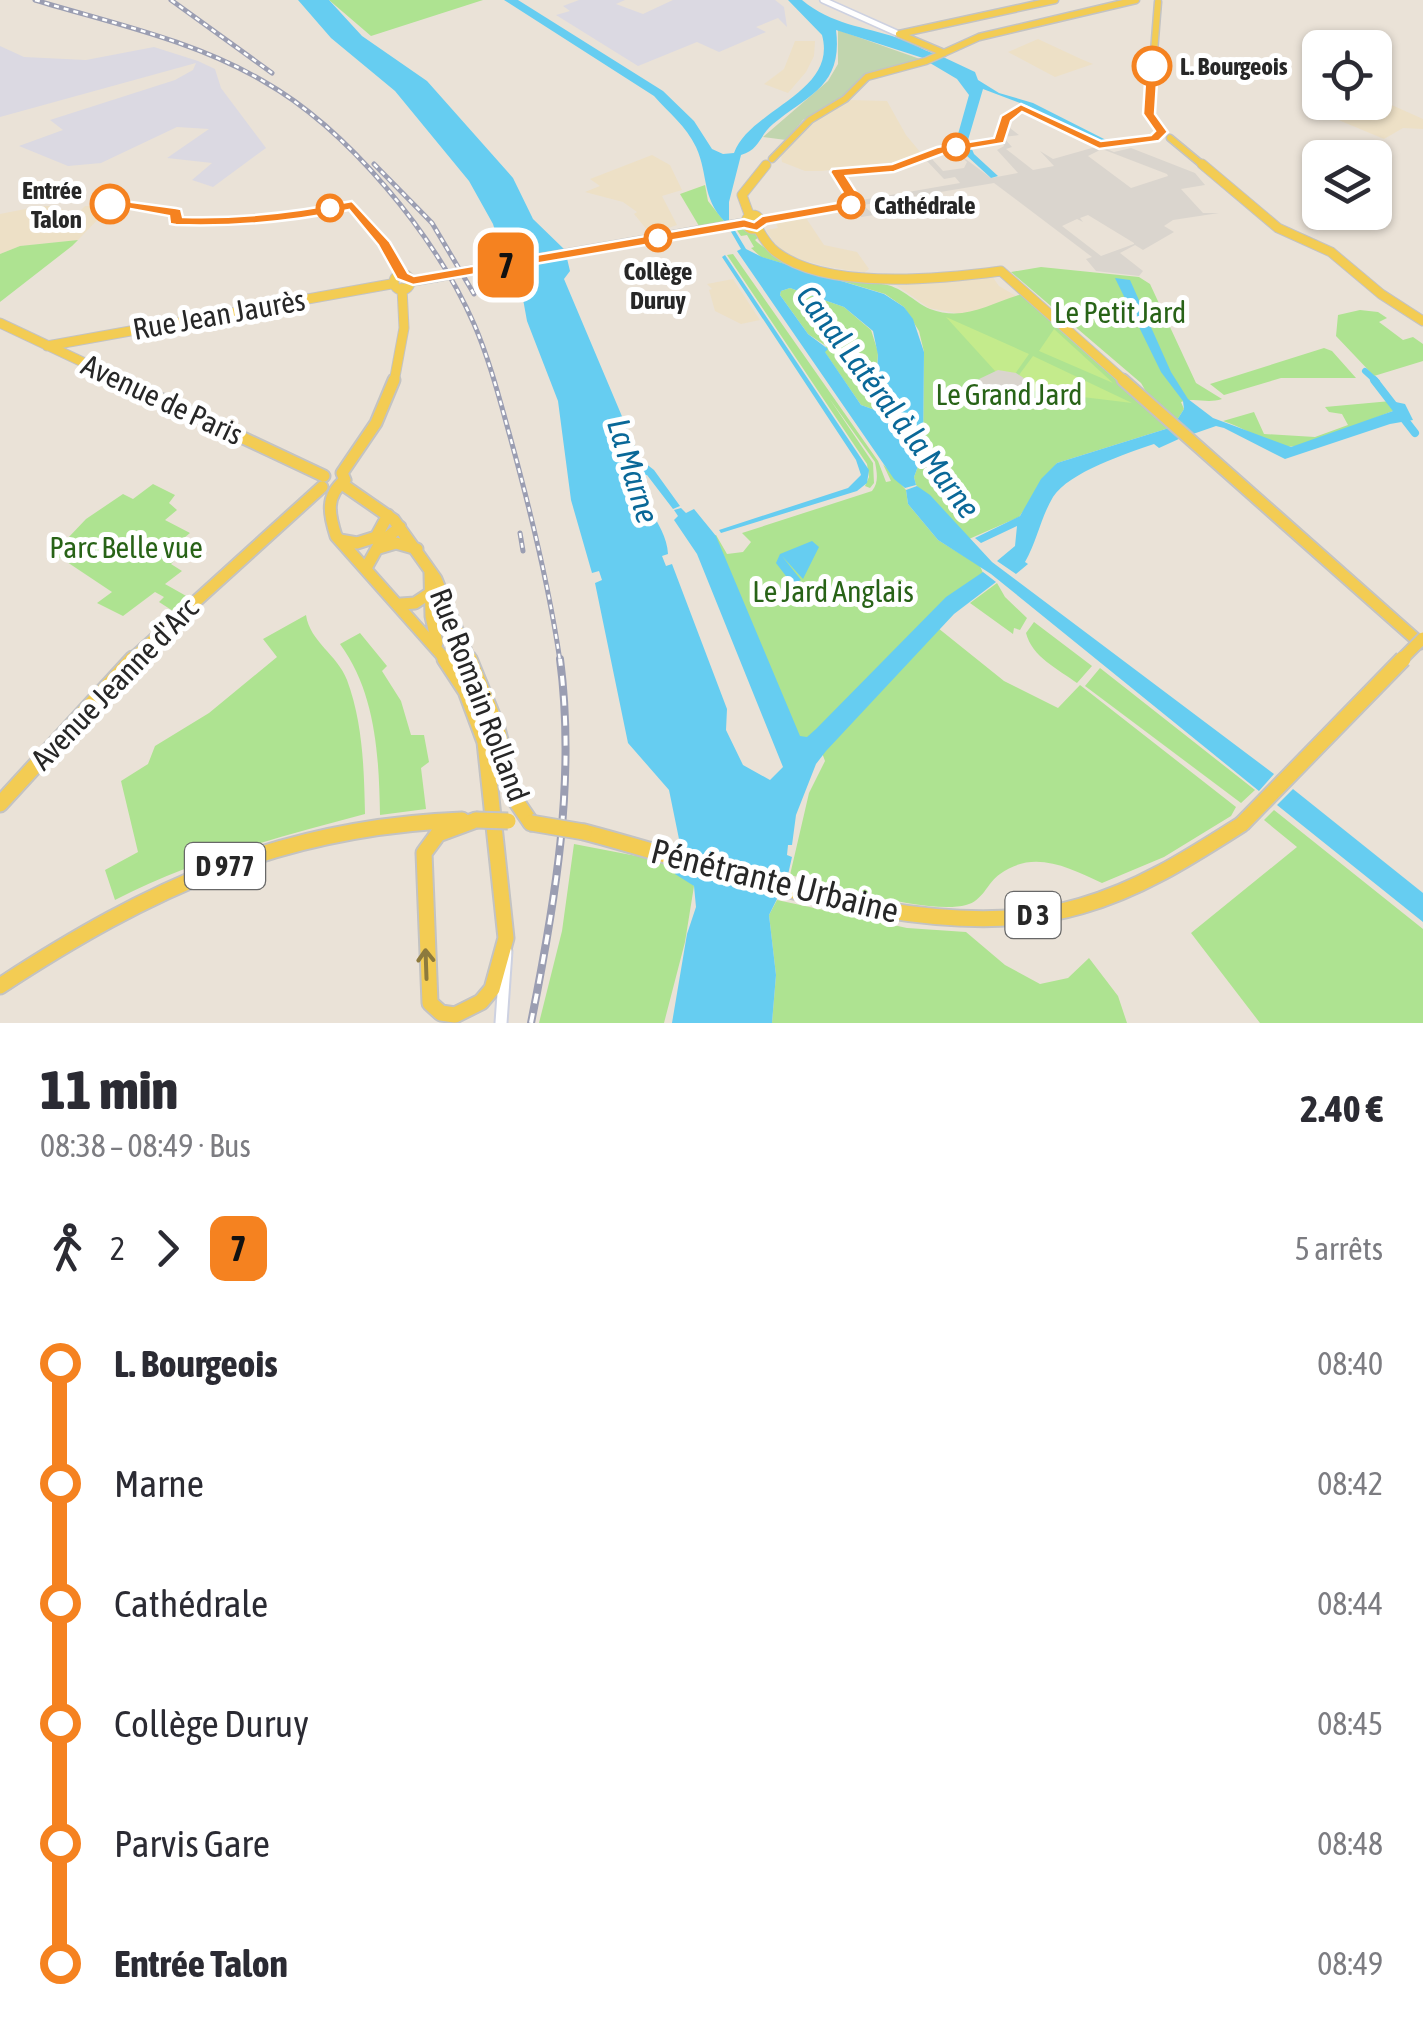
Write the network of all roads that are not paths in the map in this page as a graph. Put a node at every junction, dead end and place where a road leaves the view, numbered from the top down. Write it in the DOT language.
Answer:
graph roads {
  1 [pos="823,0"];
  2 [pos="1055,0"];
  3 [pos="1134,0"];
  4 [pos="1154,2"];
  5 [pos="899,34"];
  6 [pos="943,54"];
  7 [pos="744,221"];
  8 [pos="397,286"];
  9 [pos="1423,321"];
  10 [pos="0,323"];
  11 [pos="47,346"];
  12 [pos="333,482"];
  13 [pos="388,515"];
  14 [pos="400,527"];
  15 [pos="340,540"];
  16 [pos="418,549"];
  17 [pos="376,550"];
  18 [pos="366,568"];
  19 [pos="430,568"];
  20 [pos="430,593"];
  21 [pos="401,604"];
  22 [pos="431,616"];
  23 [pos="416,624"];
  24 [pos="1422,640"];
  25 [pos="439,650"];
  26 [pos="0,804"];
  27 [pos="476,820"];
  28 [pos="530,824"];
  29 [pos="506,938"];
  30 [pos="0,986"];
  31 [pos="501,1023"];
  1 -- 5 [label="street"];
  2 -- 5 [label="main road"];
  3 -- 4 [label="main road"];
  3 -- 6 [label="main road"];
  4 -- 9 [label="main road"];
  5 -- 6 [label="main road"];
  6 -- 7 [label="main road"];
  7 -- 8 [label="main road, bridge"];
  7 -- 24 [label="main road"];
  8 -- 11 [label="main road, Rue Jean Jaurès"];
  8 -- 12 [label="main road, Avenue Jeanne d'Arc"];
  10 -- 11 [label="main road, Avenue de Paris"];
  11 -- 12 [label="main road, Avenue de Paris"];
  12 -- 13 [label="main road, Rue Romain Rolland"];
  12 -- 15 [label="main road"];
  12 -- 26 [label="main road, Avenue Jeanne d'Arc"];
  13 -- 14 [label="main road, Rue Romain Rolland"];
  13 -- 15 [label="main road"];
  14 -- 16 [label="main road, Rue Romain Rolland"];
  14 -- 17 [label="main road"];
  15 -- 18 [label="main road"];
  16 -- 17 [label="main road"];
  16 -- 19 [label="main road, Rue Romain Rolland"];
  17 -- 18 [label="main road"];
  18 -- 21 [label="main road"];
  19 -- 20 [label="main road"];
  19 -- 28 [label="main road, Rue Romain Rolland"];
  20 -- 21 [label="main road"];
  20 -- 22 [label="main road"];
  21 -- 23 [label="main road"];
  22 -- 23 [label="main road"];
  22 -- 25 [label="main road"];
  23 -- 25 [label="main road"];
  24 -- 28 [label="main road, Pénétrante Urbaine / D 3, bridge"];
  25 -- 29 [label="main road"];
  27 -- 28 [label="main road, Pénétrante Urbaine / D 3, bridge"];
  29 -- 27 [label="main road, one-way"];
  27 -- 30 [label="main road, D 977"];
  29 -- 31 [label="street"];
}
